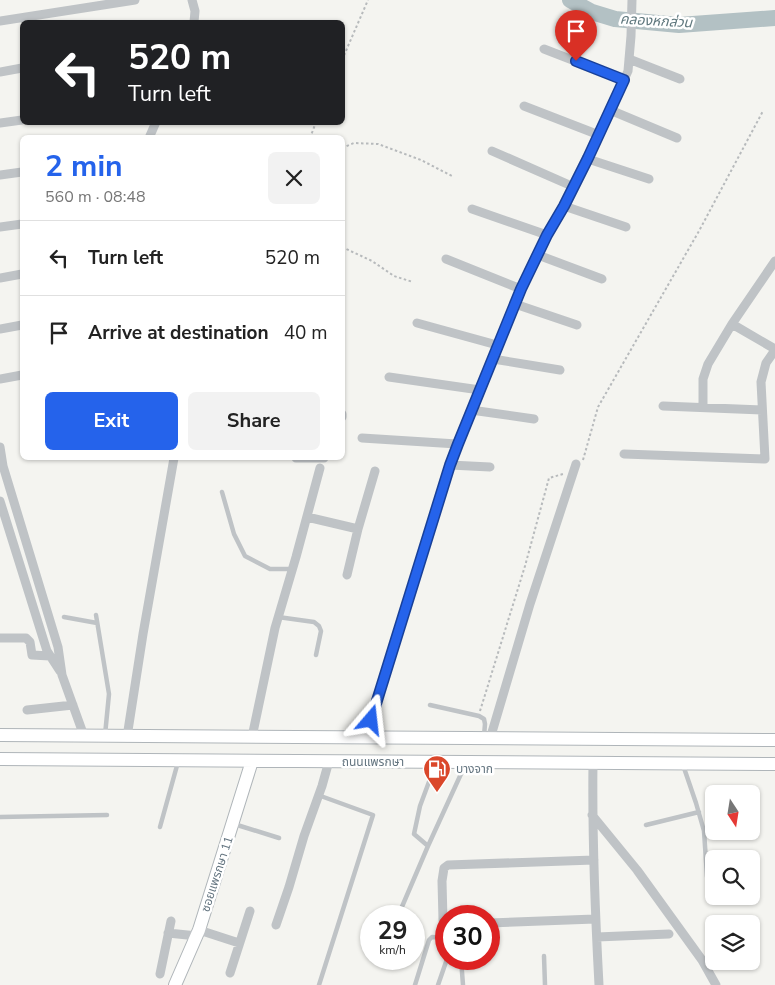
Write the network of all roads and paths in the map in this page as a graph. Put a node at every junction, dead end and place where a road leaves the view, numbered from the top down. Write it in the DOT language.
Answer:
graph roads {
  1 [pos="135,0"];
  2 [pos="192,0"];
  3 [pos="368,0"];
  4 [pos="632,0"];
  5 [pos="194,20"];
  6 [pos="0,21"];
  7 [pos="544,49"];
  8 [pos="345,53"];
  9 [pos="629,59"];
  10 [pos="20,68"];
  11 [pos="0,72"];
  12 [pos="680,78"];
  13 [pos="624,80"];
  14 [pos="524,106"];
  15 [pos="610,110"];
  16 [pos="763,111"];
  17 [pos="20,120"];
  18 [pos="0,123"];
  19 [pos="599,135"];
  20 [pos="677,138"];
  21 [pos="345,147"];
  22 [pos="492,150"];
  23 [pos="588,158"];
  24 [pos="20,172"];
  25 [pos="0,175"];
  26 [pos="452,176"];
  27 [pos="649,179"];
  28 [pos="574,187"];
  29 [pos="564,206"];
  30 [pos="472,210"];
  31 [pos="20,224"];
  32 [pos="0,227"];
  33 [pos="626,227"];
  34 [pos="547,235"];
  35 [pos="345,248"];
  36 [pos="538,255"];
  37 [pos="446,259"];
  38 [pos="775,261"];
  39 [pos="20,274"];
  40 [pos="0,278"];
  41 [pos="602,279"];
  42 [pos="413,282"];
  43 [pos="521,289"];
  44 [pos="515,304"];
  45 [pos="417,323"];
  46 [pos="20,324"];
  47 [pos="732,324"];
  48 [pos="577,325"];
  49 [pos="0,328"];
  50 [pos="497,345"];
  51 [pos="775,349"];
  52 [pos="493,359"];
  53 [pos="560,370"];
  54 [pos="20,375"];
  55 [pos="389,377"];
  56 [pos="0,379"];
  57 [pos="480,390"];
  58 [pos="663,406"];
  59 [pos="703,407"];
  60 [pos="471,410"];
  61 [pos="762,410"];
  62 [pos="534,419"];
  63 [pos="362,438"];
  64 [pos="458,444"];
  65 [pos="0,452"];
  66 [pos="624,454"];
  67 [pos="765,459"];
  68 [pos="174,460"];
  69 [pos="775,460"];
  70 [pos="580,462"];
  71 [pos="450,465"];
  72 [pos="490,467"];
  73 [pos="320,468"];
  74 [pos="375,471"];
  75 [pos="565,474"];
  76 [pos="222,492"];
  77 [pos="0,501"];
  78 [pos="307,517"];
  79 [pos="358,529"];
  80 [pos="28,548"];
  81 [pos="16,551"];
  82 [pos="293,569"];
  83 [pos="347,575"];
  84 [pos="96,615"];
  85 [pos="64,617"];
  86 [pos="278,618"];
  87 [pos="97,623"];
  88 [pos="0,638"];
  89 [pos="316,655"];
  90 [pos="50,656"];
  91 [pos="62,675"];
  92 [pos="74,705"];
  93 [pos="430,705"];
  94 [pos="27,710"];
  95 [pos="479,716"];
  96 [pos="0,735"];
  97 [pos="84,736"];
  98 [pos="105,736"];
  99 [pos="127,736"];
  100 [pos="252,738"];
  101 [pos="366,738"];
  102 [pos="487,739"];
  103 [pos="775,740"];
  104 [pos="0,760"];
  105 [pos="179,761"];
  106 [pos="252,761"];
  107 [pos="329,761"];
  108 [pos="436,762"];
  109 [pos="466,762"];
  110 [pos="593,763"];
  111 [pos="683,764"];
  112 [pos="775,764"];
  113 [pos="318,795"];
  114 [pos="699,812"];
  115 [pos="107,815"];
  116 [pos="592,815"];
  117 [pos="0,818"];
  118 [pos="233,823"];
  119 [pos="646,824"];
  120 [pos="160,826"];
  121 [pos="279,838"];
  122 [pos="428,846"];
  123 [pos="705,850"];
  124 [pos="594,860"];
  125 [pos="403,905"];
  126 [pos="444,905"];
  127 [pos="250,911"];
  128 [pos="595,919"];
  129 [pos="171,921"];
  130 [pos="500,923"];
  131 [pos="276,925"];
  132 [pos="168,932"];
  133 [pos="198,933"];
  134 [pos="669,934"];
  135 [pos="435,937"];
  136 [pos="597,937"];
  137 [pos="240,943"];
  138 [pos="544,956"];
  139 [pos="443,970"];
  140 [pos="462,970"];
  141 [pos="230,973"];
  142 [pos="160,974"];
  143 [pos="175,985"];
  144 [pos="319,985"];
  145 [pos="414,985"];
  146 [pos="438,985"];
  147 [pos="463,985"];
  148 [pos="545,985"];
  149 [pos="599,985"];
  150 [pos="716,985"];
  1 -- 6 [label="street"];
  2 -- 5 [label="street"];
  3 -- 8 [label="path"];
  4 -- 9 [label="street"];
  7 -- 13 [label="street"];
  9 -- 12 [label="street"];
  9 -- 13 [label="street"];
  10 -- 11 [label="street"];
  13 -- 15 [label="street"];
  14 -- 19 [label="street"];
  15 -- 19 [label="street"];
  15 -- 20 [label="street"];
  16 -- 70 [label="path"];
  17 -- 18 [label="street"];
  19 -- 23 [label="street"];
  21 -- 26 [label="path"];
  22 -- 28 [label="street"];
  23 -- 27 [label="street"];
  23 -- 28 [label="street"];
  24 -- 25 [label="street"];
  28 -- 29 [label="street"];
  29 -- 33 [label="street"];
  29 -- 34 [label="street"];
  30 -- 34 [label="street"];
  31 -- 32 [label="street"];
  34 -- 36 [label="street"];
  35 -- 42 [label="path"];
  36 -- 41 [label="street"];
  36 -- 43 [label="street"];
  37 -- 43 [label="street"];
  38 -- 47 [label="street"];
  39 -- 40 [label="street"];
  43 -- 44 [label="street"];
  44 -- 48 [label="street"];
  44 -- 50 [label="street"];
  45 -- 50 [label="street"];
  46 -- 49 [label="street"];
  47 -- 51 [label="street"];
  47 -- 59 [label="street"];
  50 -- 52 [label="street"];
  51 -- 61 [label="street"];
  52 -- 53 [label="street"];
  52 -- 57 [label="street"];
  54 -- 56 [label="street"];
  55 -- 57 [label="street"];
  57 -- 60 [label="street"];
  58 -- 59 [label="street"];
  59 -- 61 [label="street"];
  60 -- 62 [label="street"];
  60 -- 64 [label="street"];
  61 -- 67 [label="street"];
  63 -- 64 [label="street"];
  64 -- 71 [label="street"];
  65 -- 80 [label="street"];
  66 -- 67 [label="street"];
  67 -- 69 [label="street"];
  68 -- 99 [label="street"];
  70 -- 102 [label="street"];
  71 -- 72 [label="street"];
  71 -- 101 [label="street"];
  73 -- 78 [label="street"];
  74 -- 79 [label="street"];
  75 -- 95 [label="path"];
  76 -- 82 [label="lane"];
  77 -- 81 [label="street"];
  78 -- 79 [label="street"];
  78 -- 82 [label="street"];
  79 -- 83 [label="street"];
  80 -- 81 [label="street"];
  80 -- 91 [label="street"];
  81 -- 90 [label="street"];
  82 -- 86 [label="street"];
  84 -- 87 [label="lane"];
  85 -- 87 [label="lane"];
  86 -- 89 [label="lane"];
  86 -- 100 [label="street"];
  87 -- 98 [label="lane"];
  88 -- 90 [label="street"];
  90 -- 91 [label="street"];
  91 -- 92 [label="street"];
  92 -- 94 [label="street"];
  92 -- 97 [label="street"];
  93 -- 95 [label="lane"];
  95 -- 102 [label="lane"];
  96 -- 97 [label="main road, ถนนแพรกษา"];
  97 -- 98 [label="main road, ถนนแพรกษา"];
  98 -- 99 [label="main road, ถนนแพรกษา"];
  99 -- 100 [label="main road, ถนนแพรกษา"];
  100 -- 101 [label="main road, ถนนแพรกษา"];
  101 -- 102 [label="main road, ถนนแพรกษา"];
  102 -- 103 [label="main road, ถนนแพรกษา"];
  104 -- 105 [label="main road, ถนนแพรกษา"];
  105 -- 106 [label="main road, ถนนแพรกษา"];
  105 -- 120 [label="lane"];
  106 -- 107 [label="main road, ถนนแพรกษา"];
  106 -- 118 [label="main road, ซอยแพรกษา 11"];
  107 -- 108 [label="main road, ถนนแพรกษา"];
  107 -- 113 [label="street"];
  108 -- 109 [label="main road, ถนนแพรกษา"];
  108 -- 122 [label="lane"];
  109 -- 110 [label="main road, ถนนแพรกษา"];
  109 -- 122 [label="lane"];
  110 -- 111 [label="main road, ถนนแพรกษา"];
  110 -- 116 [label="street"];
  111 -- 112 [label="main road, ถนนแพรกษา"];
  111 -- 114 [label="lane"];
  113 -- 131 [label="street"];
  113 -- 144 [label="lane"];
  114 -- 119 [label="lane"];
  114 -- 123 [label="lane"];
  115 -- 117 [label="lane"];
  116 -- 124 [label="street"];
  116 -- 150 [label="street"];
  118 -- 121 [label="lane"];
  118 -- 133 [label="main road, ซอยแพรกษา 11"];
  122 -- 125 [label="lane"];
  124 -- 126 [label="street"];
  124 -- 128 [label="street"];
  127 -- 137 [label="street"];
  128 -- 130 [label="street"];
  128 -- 136 [label="street"];
  129 -- 132 [label="street"];
  132 -- 133 [label="street"];
  132 -- 142 [label="street"];
  133 -- 137 [label="street"];
  133 -- 143 [label="main road, ซอยแพรกษา 11"];
  134 -- 136 [label="street"];
  135 -- 145 [label="lane"];
  136 -- 149 [label="street"];
  137 -- 141 [label="street"];
  138 -- 148 [label="lane"];
  139 -- 146 [label="lane"];
  140 -- 147 [label="lane"];
}
